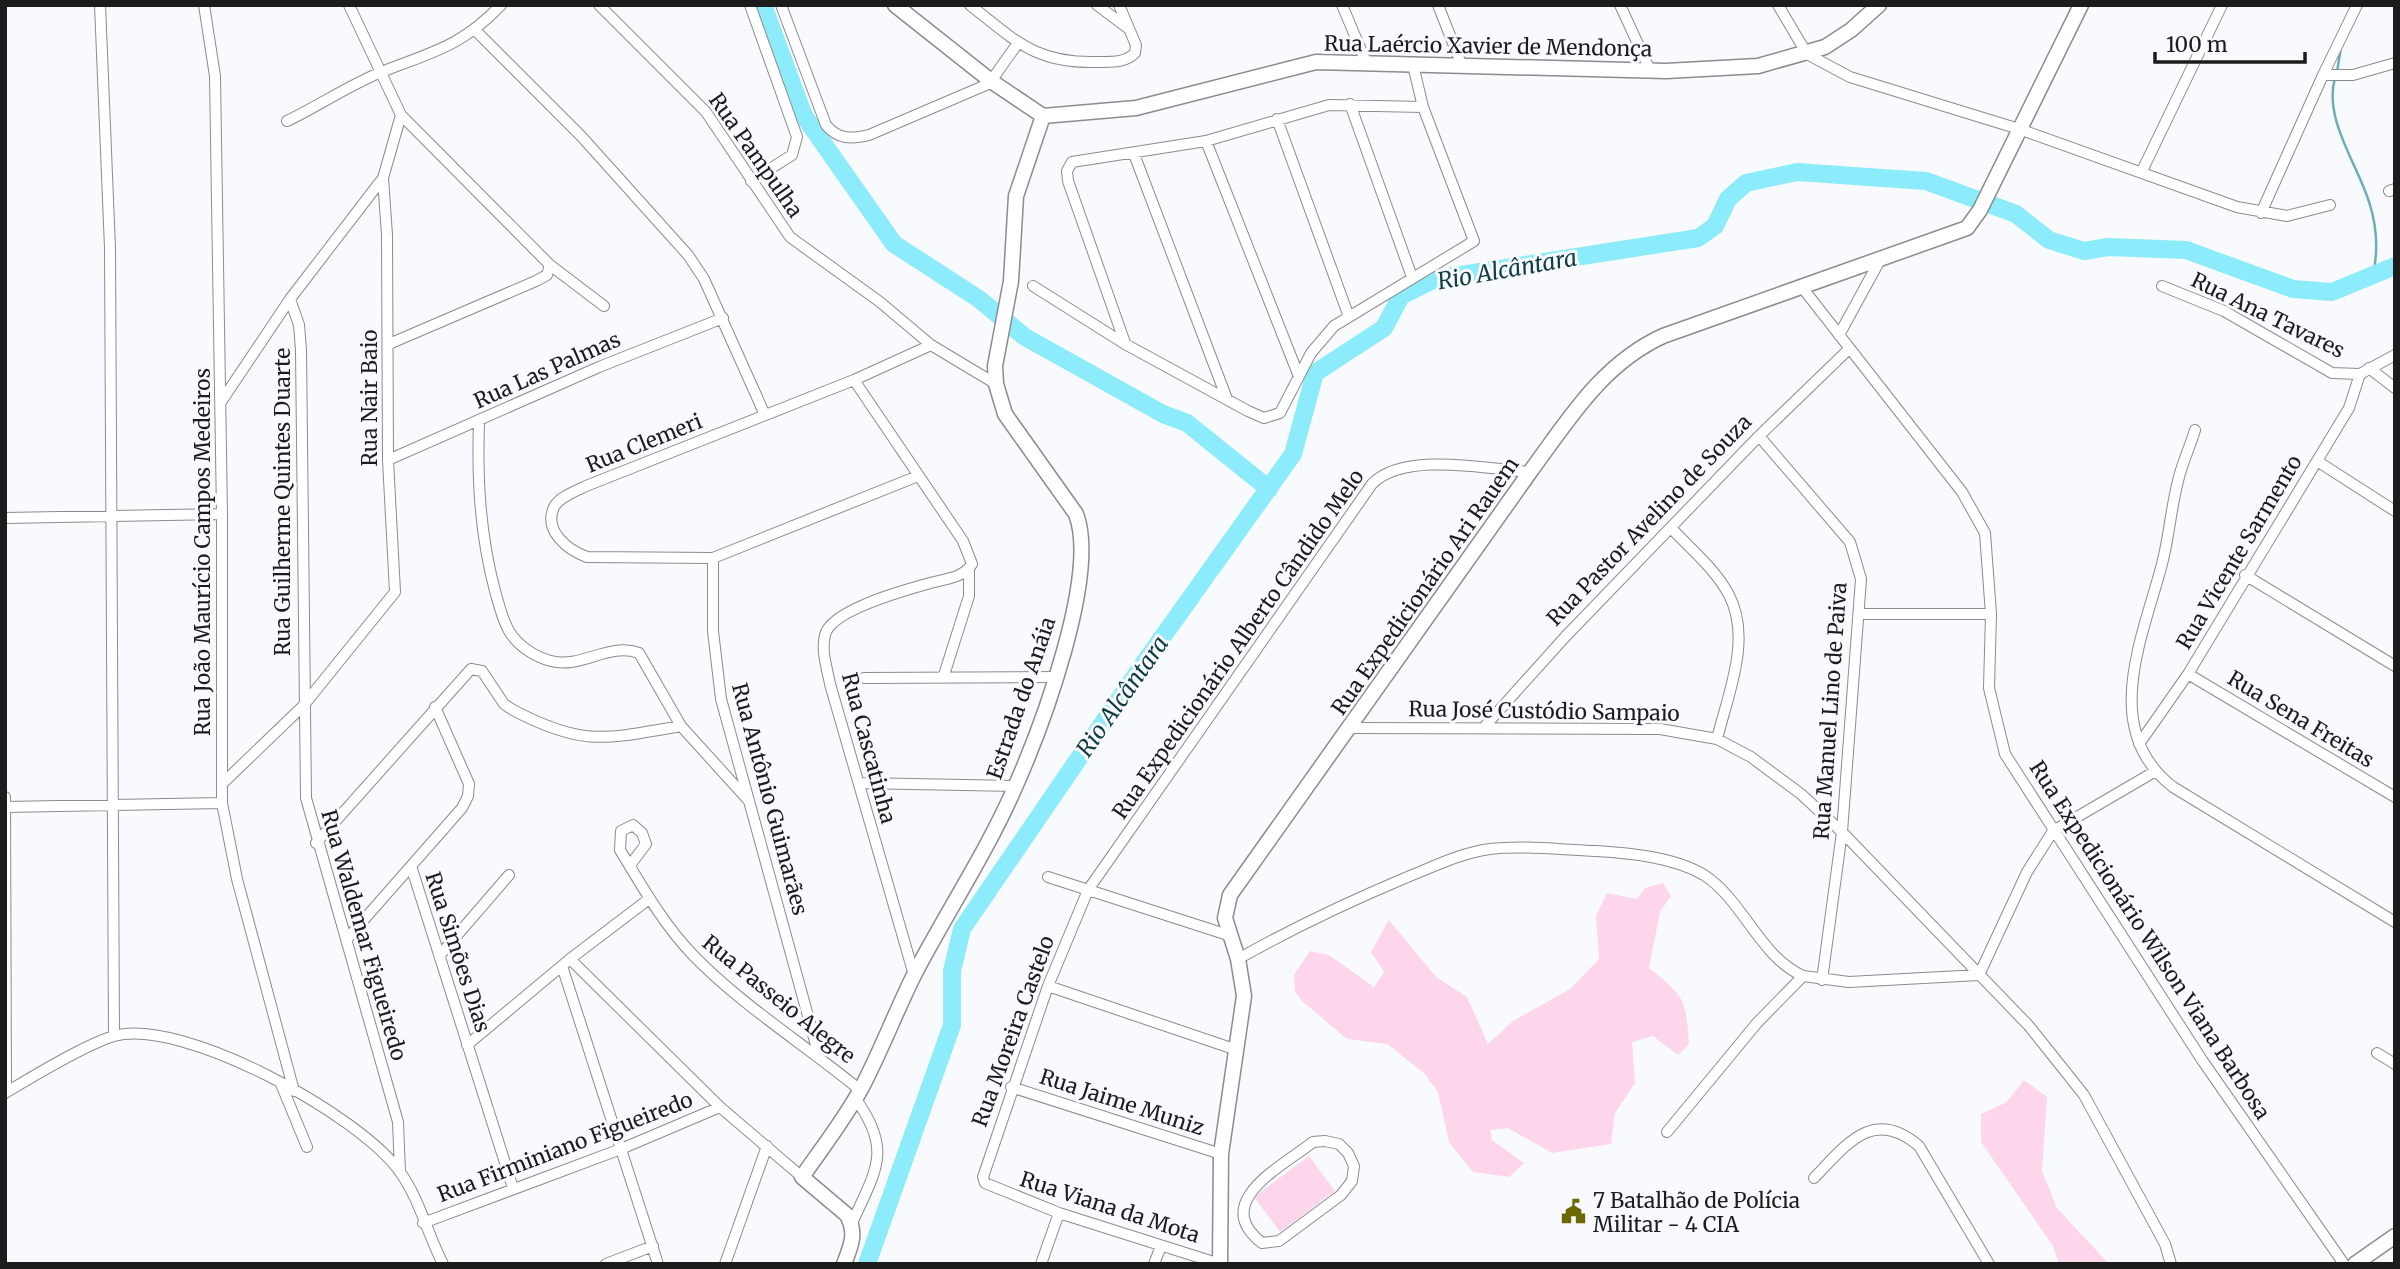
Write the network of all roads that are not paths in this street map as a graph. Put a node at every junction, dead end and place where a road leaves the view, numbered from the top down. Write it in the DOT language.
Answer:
graph roads {
  1 [pos="100,5"];
  2 [pos="204,5"];
  3 [pos="349,5"];
  4 [pos="501,5"];
  5 [pos="599,5"];
  6 [pos="750,5"];
  7 [pos="781,5"];
  8 [pos="895,5"];
  9 [pos="970,5"];
  10 [pos="1097,5"];
  11 [pos="1119,5"];
  12 [pos="1342,5"];
  13 [pos="1438,5"];
  14 [pos="1620,5"];
  15 [pos="1779,5"];
  16 [pos="1879,5"];
  17 [pos="2081,5"];
  18 [pos="2222,5"];
  19 [pos="2357,5"];
  20 [pos="1129,30"];
  21 [pos="476,31"];
  22 [pos="1018,43"];
  23 [pos="1807,54"];
  24 [pos="1366,62"];
  25 [pos="2395,63"];
  26 [pos="1413,65"];
  27 [pos="1462,65"];
  28 [pos="1650,70"];
  29 [pos="379,73"];
  30 [pos="2323,75"];
  31 [pos="992,82"];
  32 [pos="1349,104"];
  33 [pos="1423,107"];
  34 [pos="401,115"];
  35 [pos="1042,116"];
  36 [pos="1277,118"];
  37 [pos="288,121"];
  38 [pos="2019,129"];
  39 [pos="1206,141"];
  40 [pos="1134,154"];
  41 [pos="2142,171"];
  42 [pos="383,178"];
  43 [pos="751,181"];
  44 [pos="2330,205"];
  45 [pos="2261,214"];
  46 [pos="1880,260"];
  47 [pos="548,262"];
  48 [pos="1412,277"];
  49 [pos="1033,286"];
  50 [pos="1801,286"];
  51 [pos="2162,286"];
  52 [pos="290,299"];
  53 [pos="604,306"];
  54 [pos="1349,317"];
  55 [pos="723,318"];
  56 [pos="1839,335"];
  57 [pos="389,344"];
  58 [pos="1125,344"];
  59 [pos="931,345"];
  60 [pos="1849,349"];
  61 [pos="2395,355"];
  62 [pos="2365,371"];
  63 [pos="1298,374"];
  64 [pos="854,380"];
  65 [pos="996,384"];
  66 [pos="2395,388"];
  67 [pos="1227,399"];
  68 [pos="221,402"];
  69 [pos="765,415"];
  70 [pos="479,422"];
  71 [pos="2195,430"];
  72 [pos="1759,436"];
  73 [pos="388,460"];
  74 [pos="2317,461"];
  75 [pos="1530,472"];
  76 [pos="918,476"];
  77 [pos="2395,511"];
  78 [pos="222,514"];
  79 [pos="111,517"];
  80 [pos="5,518"];
  81 [pos="1672,529"];
  82 [pos="713,558"];
  83 [pos="969,569"];
  84 [pos="2245,575"];
  85 [pos="1860,614"];
  86 [pos="1991,614"];
  87 [pos="2395,666"];
  88 [pos="2188,674"];
  89 [pos="944,675"];
  90 [pos="1055,677"];
  91 [pos="864,678"];
  92 [pos="303,706"];
  93 [pos="435,707"];
  94 [pos="681,726"];
  95 [pos="1485,726"];
  96 [pos="1350,728"];
  97 [pos="1717,739"];
  98 [pos="2139,744"];
  99 [pos="2154,772"];
  100 [pos="859,783"];
  101 [pos="222,784"];
  102 [pos="1016,786"];
  103 [pos="5,797"];
  104 [pos="2395,797"];
  105 [pos="749,801"];
  106 [pos="222,803"];
  107 [pos="114,805"];
  108 [pos="5,807"];
  109 [pos="2053,831"];
  110 [pos="1842,832"];
  111 [pos="316,843"];
  112 [pos="631,864"];
  113 [pos="411,866"];
  114 [pos="509,875"];
  115 [pos="1048,877"];
  116 [pos="1088,890"];
  117 [pos="649,899"];
  118 [pos="2395,922"];
  119 [pos="1228,935"];
  120 [pos="346,940"];
  121 [pos="440,955"];
  122 [pos="1238,959"];
  123 [pos="566,962"];
  124 [pos="915,975"];
  125 [pos="1979,975"];
  126 [pos="1803,976"];
  127 [pos="1822,980"];
  128 [pos="1048,986"];
  129 [pos="114,1036"];
  130 [pos="467,1045"];
  131 [pos="1237,1050"];
  132 [pos="2377,1054"];
  133 [pos="819,1056"];
  134 [pos="2395,1064"];
  135 [pos="281,1084"];
  136 [pos="1011,1087"];
  137 [pos="294,1091"];
  138 [pos="6,1093"];
  139 [pos="858,1094"];
  140 [pos="720,1107"];
  141 [pos="1667,1132"];
  142 [pos="767,1146"];
  143 [pos="307,1147"];
  144 [pos="621,1149"];
  145 [pos="1222,1154"];
  146 [pos="400,1172"];
  147 [pos="802,1177"];
  148 [pos="1814,1178"];
  149 [pos="988,1186"];
  150 [pos="513,1188"];
  151 [pos="1341,1195"];
  152 [pos="1059,1213"];
  153 [pos="423,1223"];
  154 [pos="852,1223"];
  155 [pos="2395,1236"];
  156 [pos="653,1246"];
  157 [pos="1161,1246"];
  158 [pos="443,1264"];
  159 [pos="606,1264"];
  160 [pos="658,1264"];
  161 [pos="725,1264"];
  162 [pos="844,1264"];
  163 [pos="1041,1264"];
  164 [pos="1154,1264"];
  165 [pos="1220,1264"];
  166 [pos="1989,1264"];
  167 [pos="2171,1264"];
  168 [pos="2344,1264"];
  169 [pos="2355,1264"];
  1 -- 79 [label="street"];
  2 -- 68 [label="street, Rua João Maurício Campos Medeiros"];
  3 -- 29 [label="street"];
  4 -- 21 [label="street"];
  5 -- 43 [label="street, Rua Pampulha"];
  6 -- 43 [label="street"];
  7 -- 31 [label="street"];
  8 -- 31 [label="street"];
  9 -- 22 [label="street"];
  10 -- 20 [label="street"];
  11 -- 20 [label="street"];
  12 -- 24 [label="street"];
  13 -- 27 [label="street"];
  14 -- 28 [label="street"];
  15 -- 23 [label="street"];
  16 -- 23 [label="street, Rua Laércio Xavier de Mendonça"];
  17 -- 38 [label="street"];
  18 -- 41 [label="street"];
  19 -- 30 [label="street"];
  20 -- 22 [label="street"];
  21 -- 29 [label="street"];
  21 -- 55 [label="street"];
  22 -- 31 [label="street"];
  23 -- 28 [label="street, Rua Laércio Xavier de Mendonça"];
  23 -- 38 [label="street"];
  24 -- 26 [label="street, Rua Laércio Xavier de Mendonça"];
  24 -- 35 [label="street, Rua Laércio Xavier de Mendonça"];
  25 -- 30 [label="street"];
  26 -- 27 [label="street, Rua Laércio Xavier de Mendonça"];
  26 -- 33 [label="street"];
  27 -- 28 [label="street, Rua Laércio Xavier de Mendonça"];
  29 -- 34 [label="street"];
  29 -- 37 [label="street"];
  30 -- 45 [label="street"];
  31 -- 35 [label="street"];
  32 -- 33 [label="street"];
  32 -- 36 [label="street"];
  32 -- 48 [label="street"];
  33 -- 48 [label="street"];
  34 -- 42 [label="street"];
  34 -- 47 [label="street"];
  35 -- 65 [label="street, Estrada do Anáia"];
  36 -- 39 [label="street"];
  36 -- 54 [label="street"];
  38 -- 41 [label="street"];
  38 -- 46 [label="street, Rua Expedicionário Ari Rauem"];
  39 -- 40 [label="street"];
  39 -- 63 [label="street"];
  40 -- 58 [label="street"];
  40 -- 67 [label="street"];
  41 -- 45 [label="street"];
  42 -- 52 [label="street"];
  42 -- 57 [label="street, Rua Nair Baio"];
  43 -- 59 [label="street, Rua Pampulha"];
  44 -- 45 [label="street"];
  46 -- 50 [label="street, Rua Expedicionário Ari Rauem"];
  46 -- 56 [label="street"];
  47 -- 53 [label="street"];
  47 -- 57 [label="street"];
  48 -- 54 [label="street"];
  49 -- 58 [label="street"];
  50 -- 56 [label="street, Rua Expedicionário Wilson Viana Barbosa"];
  50 -- 75 [label="street, Rua Expedicionário Ari Rauem"];
  51 -- 62 [label="street, Rua Ana Tavares"];
  52 -- 68 [label="street"];
  52 -- 92 [label="street, Rua Guilherme Quintes Duarte"];
  54 -- 63 [label="street"];
  55 -- 69 [label="street"];
  55 -- 70 [label="street, Rua Las Palmas"];
  56 -- 60 [label="street, Rua Expedicionário Wilson Viana Barbosa"];
  57 -- 73 [label="street, Rua Nair Baio"];
  58 -- 67 [label="street"];
  59 -- 64 [label="street, Rua Clemeri"];
  59 -- 65 [label="street, Rua Pampulha"];
  60 -- 72 [label="street, Rua Pastor Avelino de Souza"];
  60 -- 86 [label="street, Rua Expedicionário Wilson Viana Barbosa"];
  61 -- 62 [label="street, Rua Ana Tavares"];
  62 -- 66 [label="street"];
  62 -- 74 [label="street, Rua Vicente Sarmento"];
  63 -- 67 [label="street"];
  64 -- 69 [label="street, Rua Clemeri"];
  64 -- 76 [label="street"];
  65 -- 90 [label="street, Estrada do Anáia"];
  68 -- 78 [label="street, Rua João Maurício Campos Medeiros"];
  69 -- 82 [label="street, Rua Clemeri"];
  70 -- 73 [label="street, Rua Las Palmas"];
  70 -- 94 [label="street"];
  71 -- 98 [label="street"];
  72 -- 81 [label="street, Rua Pastor Avelino de Souza"];
  72 -- 85 [label="street, Rua Manuel Lino de Paiva"];
  73 -- 92 [label="street, Rua Nair Baio"];
  74 -- 77 [label="street"];
  74 -- 84 [label="street, Rua Vicente Sarmento"];
  75 -- 96 [label="street, Rua Expedicionário Ari Rauem"];
  75 -- 116 [label="street, Rua Expedicionário Alberto Cândido Melo"];
  76 -- 82 [label="street"];
  76 -- 83 [label="street"];
  78 -- 79 [label="street"];
  78 -- 101 [label="street, Rua João Maurício Campos Medeiros"];
  79 -- 80 [label="street"];
  79 -- 107 [label="street"];
  81 -- 95 [label="street, Rua Pastor Avelino de Souza"];
  81 -- 97 [label="street"];
  82 -- 105 [label="street, Rua Antônio Guimarães"];
  83 -- 89 [label="street"];
  83 -- 100 [label="street, Rua Cascatinha"];
  84 -- 87 [label="street"];
  84 -- 88 [label="street, Rua Vicente Sarmento"];
  85 -- 86 [label="street"];
  85 -- 110 [label="street, Rua Manuel Lino de Paiva"];
  86 -- 109 [label="street, Rua Expedicionário Wilson Viana Barbosa"];
  88 -- 98 [label="street, Rua Vicente Sarmento"];
  88 -- 104 [label="street, Rua Sena Freitas"];
  89 -- 90 [label="street"];
  89 -- 91 [label="street"];
  90 -- 102 [label="street, Estrada do Anáia"];
  92 -- 101 [label="street, Rua Nair Baio"];
  92 -- 111 [label="street, Rua Waldemar Figueiredo"];
  93 -- 94 [label="street"];
  93 -- 111 [label="street"];
  93 -- 113 [label="street, Rua Simões Dias"];
  94 -- 105 [label="street"];
  95 -- 96 [label="street, Rua José Custódio Sampaio"];
  95 -- 97 [label="street, Rua José Custódio Sampaio"];
  96 -- 119 [label="street, Rua Expedicionário Ari Rauem"];
  97 -- 110 [label="street, Rua José Custódio Sampaio"];
  98 -- 99 [label="street"];
  99 -- 109 [label="street"];
  99 -- 118 [label="street"];
  100 -- 102 [label="street"];
  100 -- 124 [label="street, Rua Cascatinha"];
  101 -- 106 [label="street, Rua João Maurício Campos Medeiros"];
  102 -- 124 [label="street, Estrada do Anáia"];
  103 -- 108 [label="street"];
  105 -- 133 [label="street, Rua Antônio Guimarães"];
  106 -- 107 [label="street"];
  106 -- 137 [label="street, Rua João Maurício Campos Medeiros"];
  107 -- 108 [label="street"];
  107 -- 129 [label="street"];
  108 -- 138 [label="street"];
  109 -- 125 [label="street"];
  109 -- 168 [label="street, Rua Expedicionário Wilson Viana Barbosa"];
  110 -- 125 [label="street, Rua José Custódio Sampaio"];
  110 -- 127 [label="street, Rua Manuel Lino de Paiva"];
  111 -- 120 [label="street, Rua Waldemar Figueiredo"];
  112 -- 117 [label="street, Rua Passeio Alegre"];
  113 -- 120 [label="street"];
  113 -- 121 [label="street, Rua Simões Dias"];
  114 -- 121 [label="street"];
  115 -- 116 [label="street"];
  116 -- 119 [label="street"];
  116 -- 128 [label="street, Rua Moreira Castelo"];
  117 -- 123 [label="street"];
  117 -- 133 [label="street, Rua Passeio Alegre"];
  119 -- 122 [label="street, Rua Expedicionário Ari Rauem"];
  120 -- 146 [label="street, Rua Waldemar Figueiredo"];
  121 -- 130 [label="street, Rua Simões Dias"];
  122 -- 126 [label="street"];
  122 -- 131 [label="street, Rua Expedicionário Ari Rauem"];
  123 -- 130 [label="street"];
  123 -- 140 [label="street"];
  123 -- 144 [label="street"];
  124 -- 139 [label="street, Estrada do Anáia"];
  125 -- 127 [label="street"];
  125 -- 167 [label="street, Rua José Custódio Sampaio"];
  126 -- 127 [label="street"];
  126 -- 141 [label="street"];
  128 -- 131 [label="street"];
  128 -- 136 [label="street, Rua Moreira Castelo"];
  129 -- 135 [label="street"];
  129 -- 138 [label="street"];
  130 -- 150 [label="street, Rua Simões Dias"];
  131 -- 145 [label="street, Rua Expedicionário Ari Rauem"];
  132 -- 134 [label="street"];
  133 -- 139 [label="street, Rua Passeio Alegre"];
  135 -- 137 [label="street"];
  135 -- 143 [label="street"];
  136 -- 145 [label="street, Rua Jaime Muniz"];
  136 -- 149 [label="street, Rua Moreira Castelo"];
  137 -- 146 [label="street"];
  139 -- 147 [label="street, Estrada do Anáia"];
  139 -- 154 [label="street"];
  140 -- 142 [label="street"];
  140 -- 144 [label="street, Rua Firminiano Figueiredo"];
  142 -- 147 [label="street"];
  142 -- 161 [label="street"];
  144 -- 150 [label="street, Rua Firminiano Figueiredo"];
  144 -- 156 [label="street"];
  145 -- 165 [label="street, Rua Expedicionário Ari Rauem"];
  146 -- 153 [label="street"];
  147 -- 154 [label="street"];
  148 -- 166 [label="street"];
  149 -- 152 [label="street, Rua Viana da Mota"];
  150 -- 153 [label="street, Rua Firminiano Figueiredo"];
  151 -- 151 [label="street"];
  152 -- 157 [label="street, Rua Viana da Mota"];
  152 -- 163 [label="street"];
  153 -- 158 [label="street"];
  154 -- 162 [label="street"];
  155 -- 169 [label="street"];
  156 -- 159 [label="street"];
  156 -- 160 [label="street"];
  157 -- 164 [label="street"];
  157 -- 165 [label="street, Rua Viana da Mota"];
}
